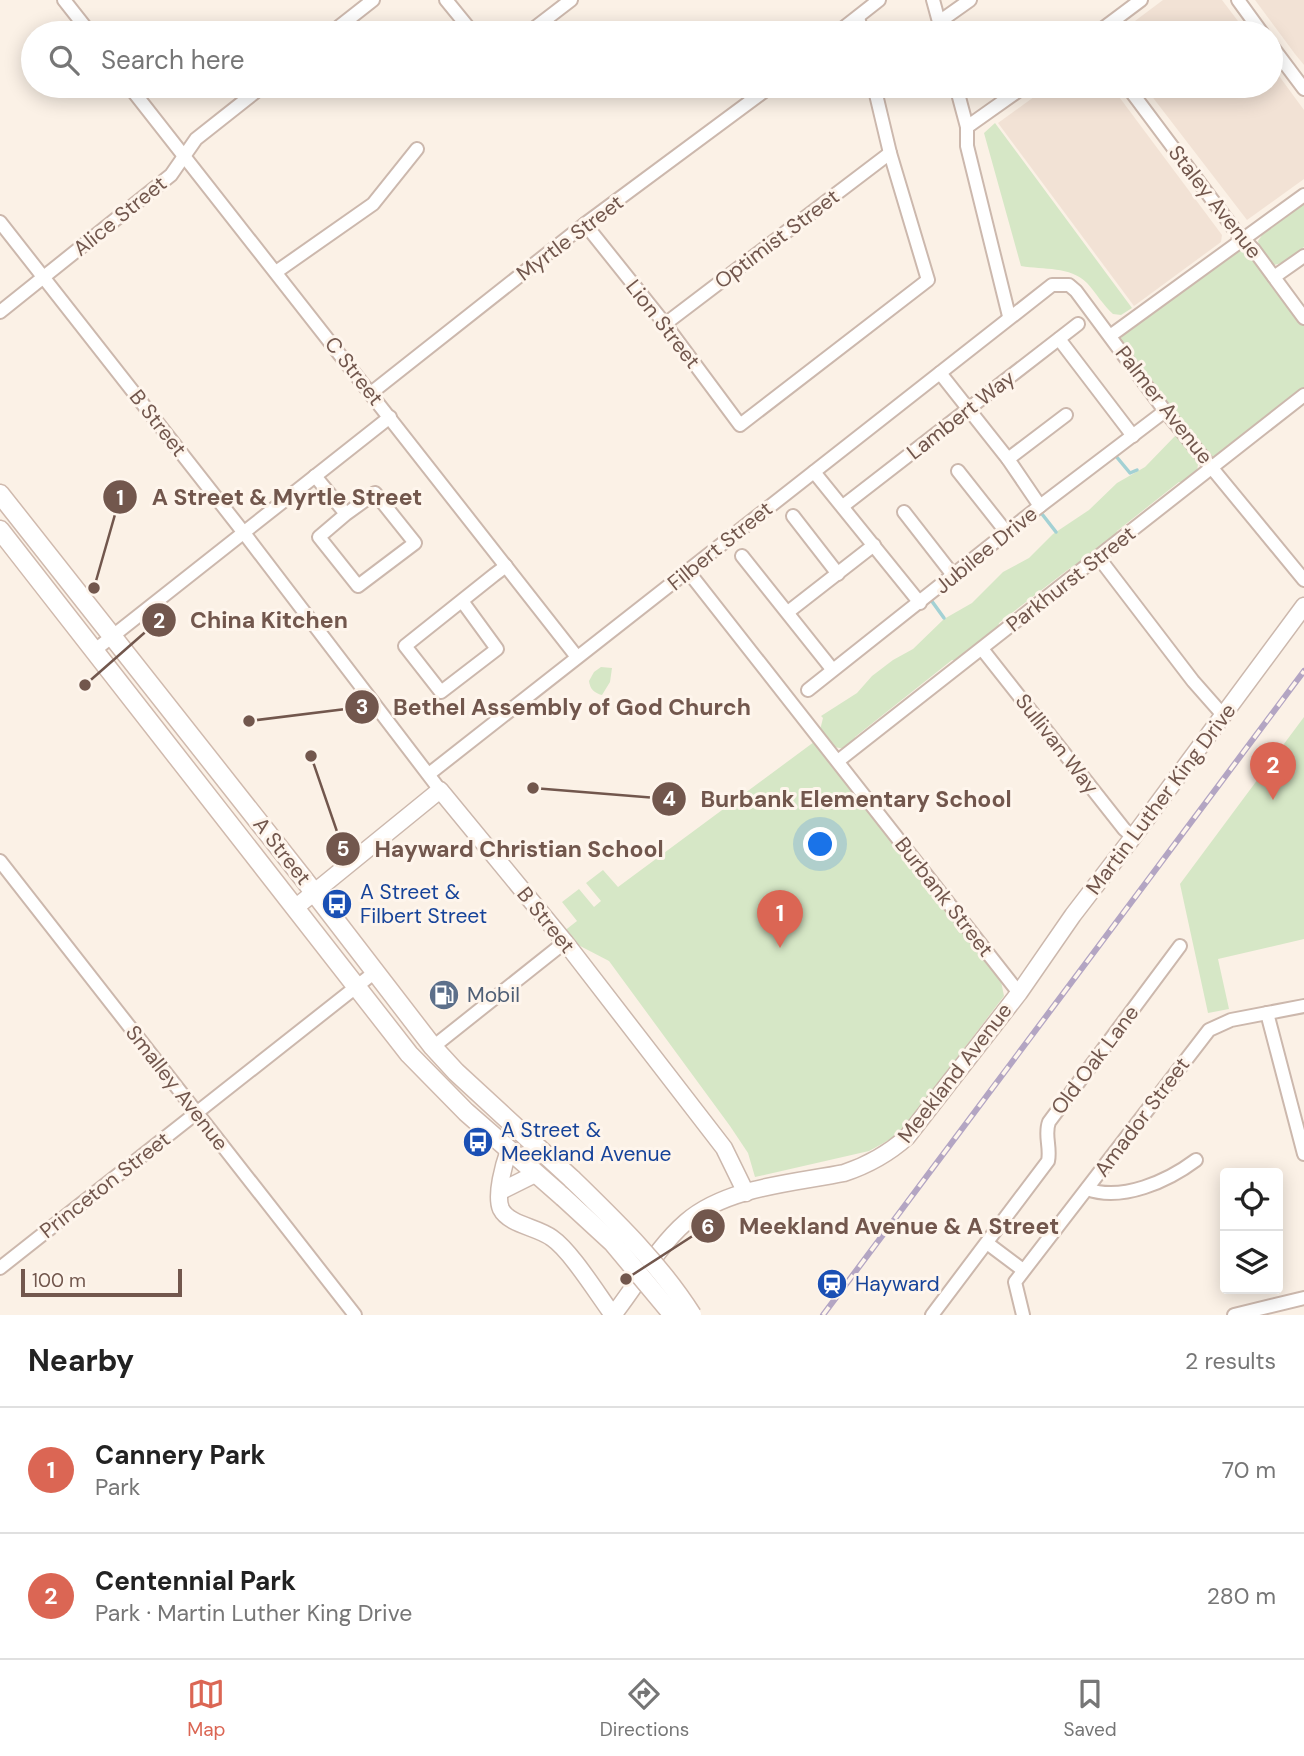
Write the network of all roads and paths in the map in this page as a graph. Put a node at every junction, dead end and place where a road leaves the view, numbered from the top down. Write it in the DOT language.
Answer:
graph roads {
  1 [pos="64,0"];
  2 [pos="446,0"];
  3 [pos="571,0"];
  4 [pos="878,0"];
  5 [pos="933,0"];
  6 [pos="970,0"];
  7 [pos="1141,0"];
  8 [pos="1238,0"];
  9 [pos="371,1"];
  10 [pos="858,17"];
  11 [pos="81,21"];
  12 [pos="346,21"];
  13 [pos="463,21"];
  14 [pos="544,21"];
  15 [pos="853,21"];
  16 [pos="859,21"];
  17 [pos="939,21"];
  18 [pos="948,21"];
  19 [pos="1113,21"];
  20 [pos="1253,21"];
  21 [pos="1283,61"];
  22 [pos="1304,89"];
  23 [pos="139,98"];
  24 [pos="249,98"];
  25 [pos="755,98"];
  26 [pos="877,98"];
  27 [pos="959,98"];
  28 [pos="1008,98"];
  29 [pos="1136,98"];
  30 [pos="967,127"];
  31 [pos="417,149"];
  32 [pos="890,153"];
  33 [pos="185,156"];
  34 [pos="1304,195"];
  35 [pos="0,222"];
  36 [pos="585,224"];
  37 [pos="1244,240"];
  38 [pos="1304,256"];
  39 [pos="276,272"];
  40 [pos="43,277"];
  41 [pos="1274,277"];
  42 [pos="0,312"];
  43 [pos="1009,316"];
  44 [pos="1304,317"];
  45 [pos="664,324"];
  46 [pos="1078,324"];
  47 [pos="1110,336"];
  48 [pos="1059,339"];
  49 [pos="940,373"];
  50 [pos="371,393"];
  51 [pos="1304,395"];
  52 [pos="969,408"];
  53 [pos="1165,411"];
  54 [pos="1066,415"];
  55 [pos="390,417"];
  56 [pos="1133,436"];
  57 [pos="1008,458"];
  58 [pos="1213,467"];
  59 [pos="958,471"];
  60 [pos="814,472"];
  61 [pos="315,476"];
  62 [pos="0,494"];
  63 [pos="843,506"];
  64 [pos="1040,506"];
  65 [pos="904,512"];
  66 [pos="346,514"];
  67 [pos="793,516"];
  68 [pos="0,530"];
  69 [pos="244,533"];
  70 [pos="1007,533"];
  71 [pos="874,544"];
  72 [pos="742,556"];
  73 [pos="1099,558"];
  74 [pos="506,566"];
  75 [pos="687,570"];
  76 [pos="838,574"];
  77 [pos="954,575"];
  78 [pos="1304,580"];
  79 [pos="461,601"];
  80 [pos="920,603"];
  81 [pos="1304,606"];
  82 [pos="788,612"];
  83 [pos="113,636"];
  84 [pos="982,649"];
  85 [pos="95,650"];
  86 [pos="577,657"];
  87 [pos="832,669"];
  88 [pos="808,690"];
  89 [pos="1223,715"];
  90 [pos="838,761"];
  91 [pos="429,774"];
  92 [pos="440,790"];
  93 [pos="1133,837"];
  94 [pos="0,862"];
  95 [pos="314,892"];
  96 [pos="295,908"];
  97 [pos="565,942"];
  98 [pos="1180,946"];
  99 [pos="375,972"];
  100 [pos="356,989"];
  101 [pos="1019,993"];
  102 [pos="1304,1006"];
  103 [pos="1267,1013"];
  104 [pos="433,1047"];
  105 [pos="197,1114"];
  106 [pos="509,1150"];
  107 [pos="1304,1154"];
  108 [pos="1196,1160"];
  109 [pos="535,1174"];
  110 [pos="1087,1189"];
  111 [pos="501,1191"];
  112 [pos="746,1193"];
  113 [pos="987,1243"];
  114 [pos="0,1268"];
  115 [pos="1023,1270"];
  116 [pos="1304,1298"];
  117 [pos="355,1315"];
  118 [pos="613,1315"];
  119 [pos="673,1315"];
  120 [pos="692,1315"];
  121 [pos="932,1315"];
  122 [pos="1023,1315"];
  123 [pos="1234,1315"];
  1 -- 11 [label="street"];
  2 -- 13 [label="street"];
  3 -- 14 [label="street"];
  4 -- 10 [label="street"];
  5 -- 17 [label="street"];
  6 -- 18 [label="street"];
  7 -- 19 [label="street"];
  8 -- 20 [label="street"];
  9 -- 12 [label="street"];
  10 -- 15 [label="street"];
  10 -- 16 [label="street"];
  21 -- 22 [label="street"];
  23 -- 33 [label="street, C Street"];
  24 -- 33 [label="street, Alice Street"];
  25 -- 36 [label="street, Myrtle Street"];
  26 -- 32 [label="street"];
  27 -- 30 [label="street"];
  28 -- 30 [label="street"];
  29 -- 37 [label="street, Staley Avenue"];
  30 -- 43 [label="street"];
  31 -- 39 [label="street"];
  32 -- 45 [label="street, Optimist Street"];
  32 -- 45 [label="street, Lion Street"];
  33 -- 39 [label="street, C Street"];
  33 -- 40 [label="street, Alice Street"];
  34 -- 37 [label="street"];
  35 -- 40 [label="street, B Street"];
  36 -- 45 [label="street, Lion Street"];
  36 -- 50 [label="street, Myrtle Street"];
  37 -- 41 [label="street, Staley Avenue"];
  37 -- 47 [label="street"];
  38 -- 41 [label="street"];
  39 -- 50 [label="street, C Street"];
  40 -- 42 [label="street, Alice Street"];
  40 -- 69 [label="street, B Street"];
  41 -- 44 [label="street, Staley Avenue"];
  43 -- 47 [label="street, Palmer Avenue"];
  43 -- 49 [label="street, Filbert Street"];
  46 -- 48 [label="street, Lambert Way"];
  47 -- 53 [label="street, Palmer Avenue"];
  48 -- 52 [label="street, Lambert Way"];
  48 -- 56 [label="street"];
  49 -- 52 [label="street"];
  49 -- 60 [label="street, Filbert Street"];
  50 -- 55 [label="street, C Street"];
  51 -- 58 [label="street, Parkhurst Street"];
  52 -- 57 [label="street"];
  52 -- 63 [label="street, Lambert Way"];
  53 -- 56 [label="street, Jubilee Drive"];
  53 -- 58 [label="street, Palmer Avenue"];
  54 -- 57 [label="street"];
  55 -- 61 [label="street"];
  55 -- 74 [label="street, C Street"];
  56 -- 64 [label="street, Jubilee Drive"];
  57 -- 64 [label="street"];
  58 -- 73 [label="street, Parkhurst Street"];
  58 -- 78 [label="street, Palmer Avenue"];
  59 -- 70 [label="street"];
  60 -- 63 [label="street"];
  60 -- 75 [label="street, Filbert Street"];
  61 -- 66 [label="street"];
  61 -- 69 [label="street"];
  62 -- 83 [label="main road, A Street"];
  63 -- 71 [label="street"];
  64 -- 70 [label="street, Jubilee Drive"];
  65 -- 77 [label="street"];
  66 -- 66 [label="street"];
  67 -- 76 [label="street"];
  68 -- 85 [label="main road, A Street"];
  69 -- 83 [label="street"];
  69 -- 91 [label="street, B Street"];
  70 -- 77 [label="street, Jubilee Drive"];
  71 -- 76 [label="street"];
  71 -- 80 [label="street"];
  72 -- 82 [label="street"];
  73 -- 84 [label="street, Parkhurst Street"];
  73 -- 89 [label="street"];
  74 -- 79 [label="street"];
  74 -- 86 [label="street, C Street"];
  75 -- 86 [label="street, Filbert Street"];
  75 -- 90 [label="street, Burbank Street"];
  76 -- 82 [label="street"];
  77 -- 80 [label="street, Jubilee Drive"];
  79 -- 79 [label="street"];
  80 -- 87 [label="street, Jubilee Drive"];
  81 -- 89 [label="street, Martin Luther King Drive"];
  82 -- 87 [label="street"];
  83 -- 85 [label="street"];
  83 -- 95 [label="main road, A Street"];
  84 -- 90 [label="street, Parkhurst Street"];
  84 -- 93 [label="street, Sullivan Way"];
  85 -- 96 [label="main road, A Street"];
  86 -- 91 [label="street, Filbert Street"];
  87 -- 88 [label="street, Jubilee Drive"];
  89 -- 93 [label="street, Martin Luther King Drive"];
  90 -- 101 [label="street, Burbank Street"];
  91 -- 92 [label="street, B Street"];
  92 -- 95 [label="street"];
  92 -- 97 [label="street, B Street"];
  93 -- 101 [label="street, Martin Luther King Drive"];
  94 -- 105 [label="street, Smalley Avenue"];
  95 -- 96 [label="street"];
  95 -- 99 [label="main road, A Street"];
  96 -- 100 [label="main road, A Street"];
  97 -- 104 [label="street"];
  97 -- 112 [label="street, B Street"];
  98 -- 113 [label="street, Old Oak Lane"];
  99 -- 100 [label="street, Princeton Street"];
  99 -- 104 [label="main road, A Street"];
  100 -- 105 [label="street, Princeton Street"];
  100 -- 106 [label="main road, A Street"];
  101 -- 112 [label="street, Meekland Avenue"];
  102 -- 103 [label="street, Amador Street"];
  103 -- 107 [label="street"];
  103 -- 110 [label="street, Amador Street"];
  104 -- 120 [label="main road, A Street, bridge"];
  105 -- 114 [label="street, Princeton Street"];
  105 -- 117 [label="street, Smalley Avenue"];
  106 -- 109 [label="main road, A Street"];
  106 -- 111 [label="street"];
  108 -- 110 [label="street"];
  109 -- 111 [label="street"];
  109 -- 119 [label="main road, A Street, bridge"];
  110 -- 115 [label="street, Amador Street"];
  111 -- 118 [label="street"];
  112 -- 118 [label="street, Meekland Avenue"];
  113 -- 115 [label="street"];
  113 -- 121 [label="street, Old Oak Lane"];
  115 -- 122 [label="street, Amador Street"];
  116 -- 123 [label="street"];
}
